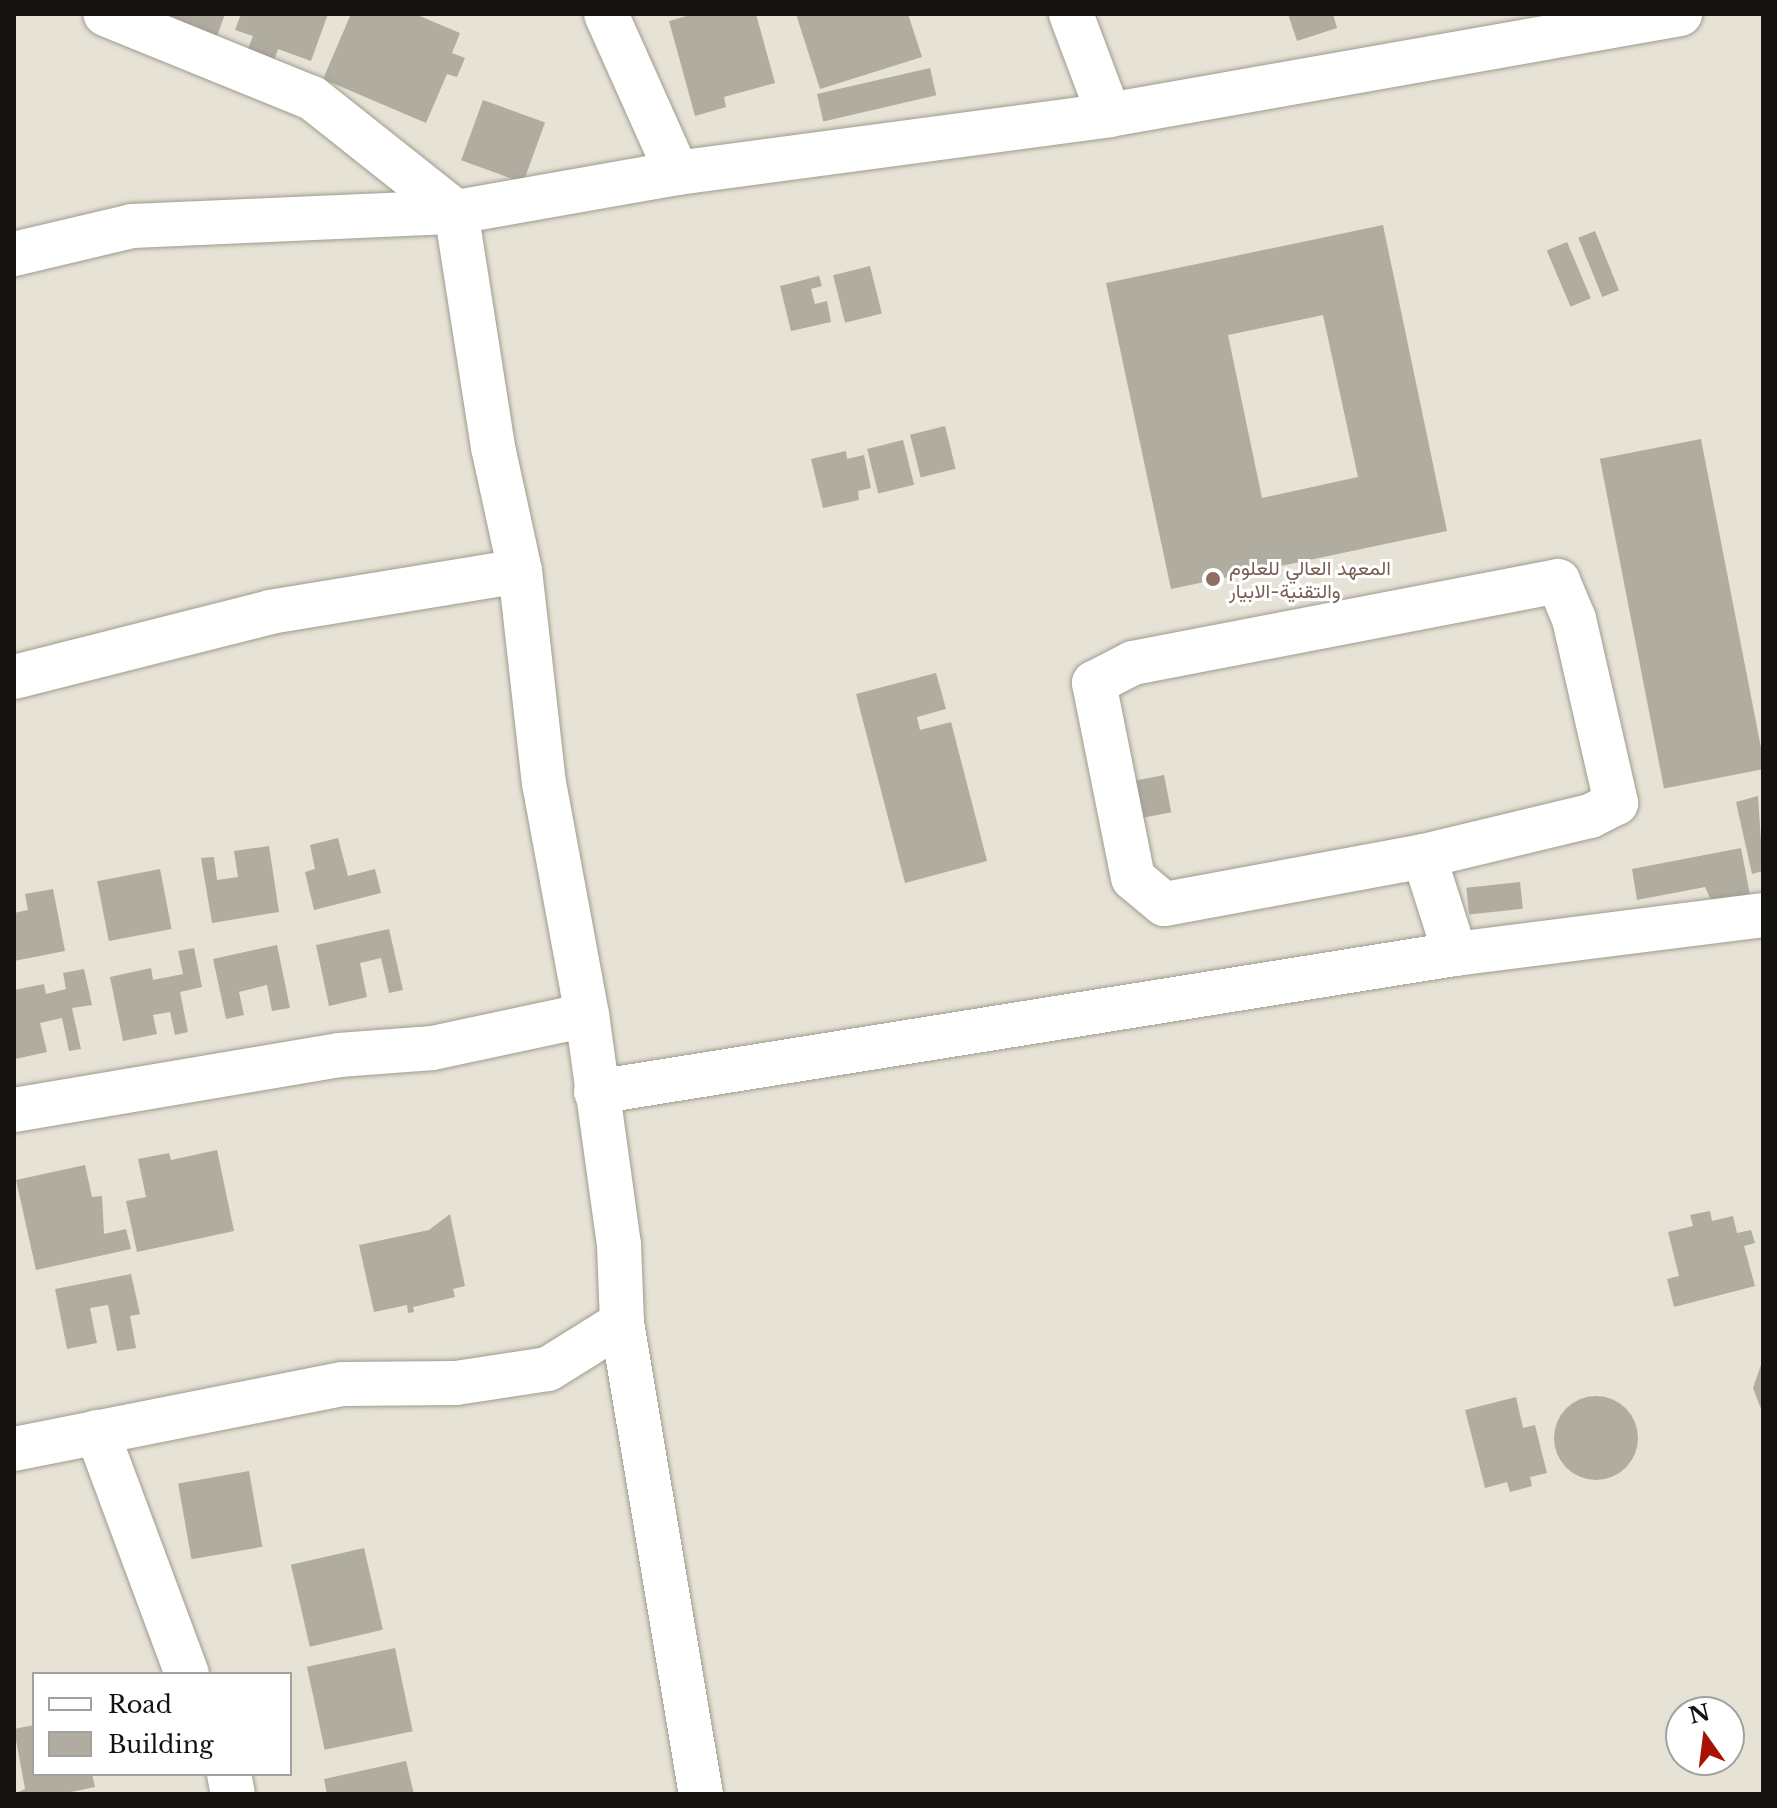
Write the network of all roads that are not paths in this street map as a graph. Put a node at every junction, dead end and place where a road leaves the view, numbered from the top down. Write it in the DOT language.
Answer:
graph roads {
  1 [pos="105,14"];
  2 [pos="606,14"];
  3 [pos="1071,14"];
  4 [pos="1680,14"];
  5 [pos="1109,115"];
  6 [pos="677,173"];
  7 [pos="456,212"];
  8 [pos="14,254"];
  9 [pos="520,571"];
  10 [pos="14,677"];
  11 [pos="1424,856"];
  12 [pos="1763,915"];
  13 [pos="1455,954"];
  14 [pos="587,1015"];
  15 [pos="596,1092"];
  16 [pos="14,1110"];
  17 [pos="622,1323"];
  18 [pos="97,1432"];
  19 [pos="14,1449"];
  20 [pos="186,1672"];
  21 [pos="701,1794"];
  1 -- 7 [label="street"];
  2 -- 6 [label="street"];
  3 -- 5 [label="street"];
  4 -- 5 [label="street"];
  5 -- 6 [label="street"];
  6 -- 7 [label="street"];
  7 -- 8 [label="street"];
  7 -- 9 [label="street"];
  9 -- 10 [label="street"];
  9 -- 14 [label="street"];
  11 -- 11 [label="street"];
  11 -- 13 [label="street"];
  12 -- 13 [label="street"];
  13 -- 15 [label="street"];
  14 -- 15 [label="street"];
  14 -- 16 [label="street"];
  15 -- 17 [label="street"];
  17 -- 18 [label="street"];
  17 -- 21 [label="street"];
  18 -- 19 [label="street"];
  18 -- 20 [label="street"];
}
